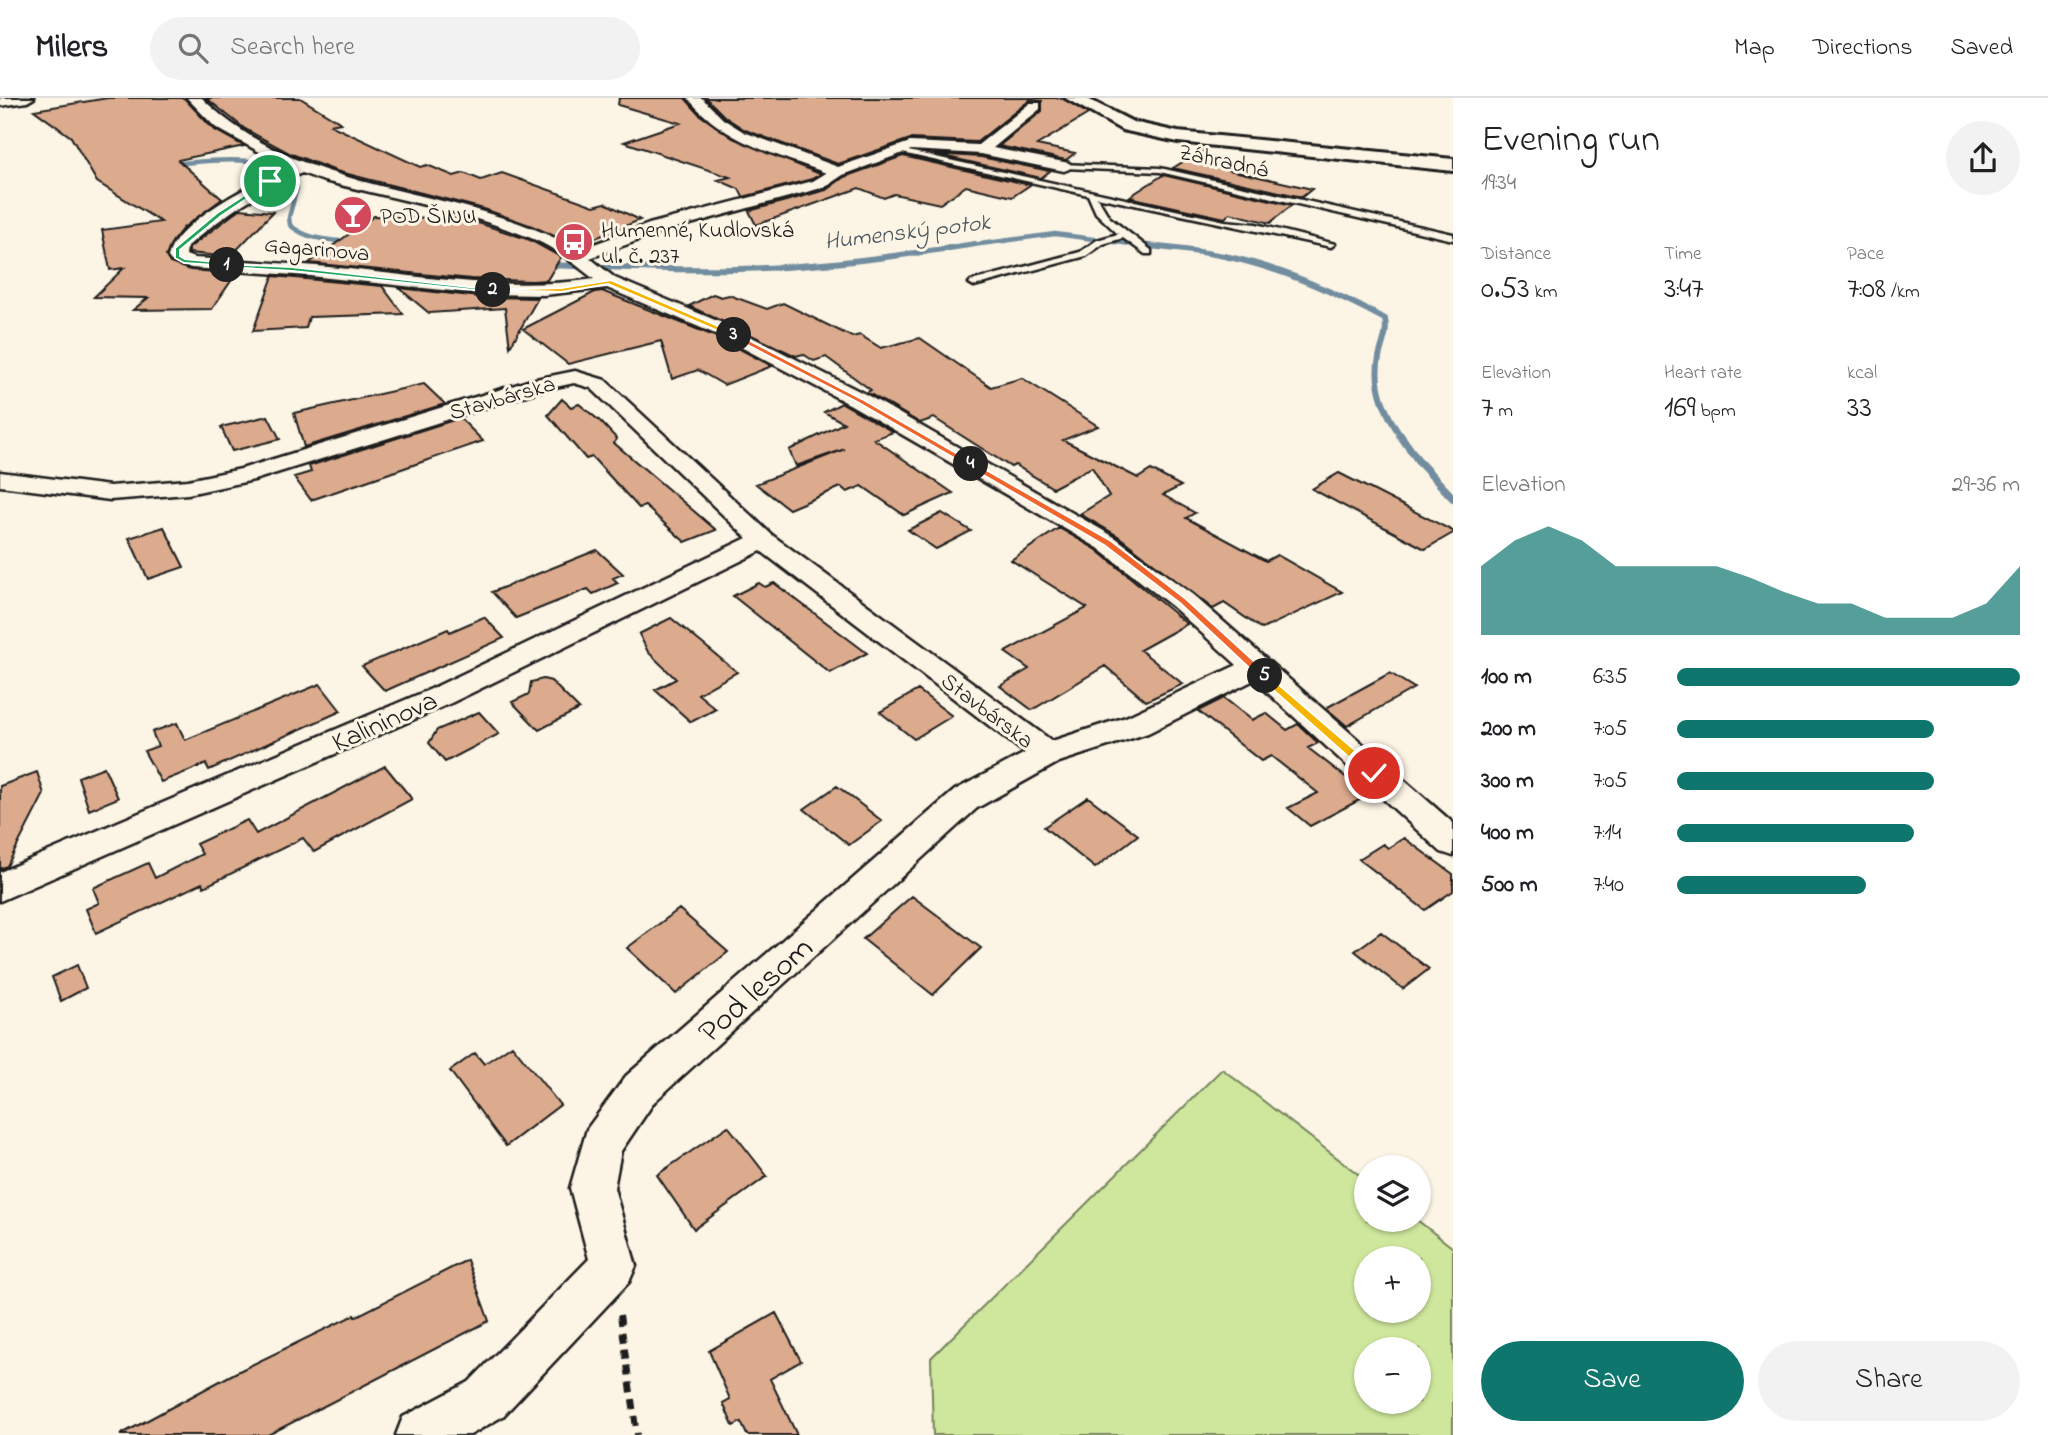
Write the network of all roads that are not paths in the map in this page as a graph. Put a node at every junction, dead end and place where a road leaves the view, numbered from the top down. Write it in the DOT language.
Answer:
graph roads {
  1 [pos="27,98"];
  2 [pos="194,98"];
  3 [pos="695,98"];
  4 [pos="1073,98"];
  5 [pos="1,101"];
  6 [pos="1035,106"];
  7 [pos="898,150"];
  8 [pos="981,150"];
  9 [pos="1453,165"];
  10 [pos="1064,166"];
  11 [pos="838,172"];
  12 [pos="251,173"];
  13 [pos="285,174"];
  14 [pos="1091,191"];
  15 [pos="1128,237"];
  16 [pos="1453,237"];
  17 [pos="1331,244"];
  18 [pos="1147,251"];
  19 [pos="591,268"];
  20 [pos="974,283"];
  21 [pos="0,479"];
  22 [pos="762,540"];
  23 [pos="1255,668"];
  24 [pos="1048,754"];
  25 [pos="1453,843"];
  26 [pos="0,887"];
  27 [pos="421,1435"];
  1 -- 5 [label="street"];
  2 -- 13 [label="street"];
  3 -- 11 [label="street"];
  4 -- 9 [label="street"];
  6 -- 8 [label="street"];
  7 -- 8 [label="street, Záhradná"];
  7 -- 11 [label="street, Záhradná"];
  7 -- 14 [label="lane"];
  8 -- 10 [label="street, Záhradná"];
  10 -- 16 [label="lane, Záhradná"];
  11 -- 19 [label="street, Záhradná"];
  12 -- 13 [label="street"];
  13 -- 19 [label="street"];
  13 -- 19 [label="street, Gagarinova"];
  14 -- 15 [label="lane"];
  14 -- 17 [label="lane"];
  15 -- 18 [label="lane"];
  15 -- 20 [label="lane"];
  19 -- 23 [label="street"];
  21 -- 22 [label="street, Stavbárska"];
  22 -- 24 [label="street, Stavbárska"];
  22 -- 26 [label="street, Kalininova"];
  23 -- 24 [label="street, Pod lesom"];
  23 -- 25 [label="street"];
  24 -- 27 [label="street, Pod lesom"];
}
